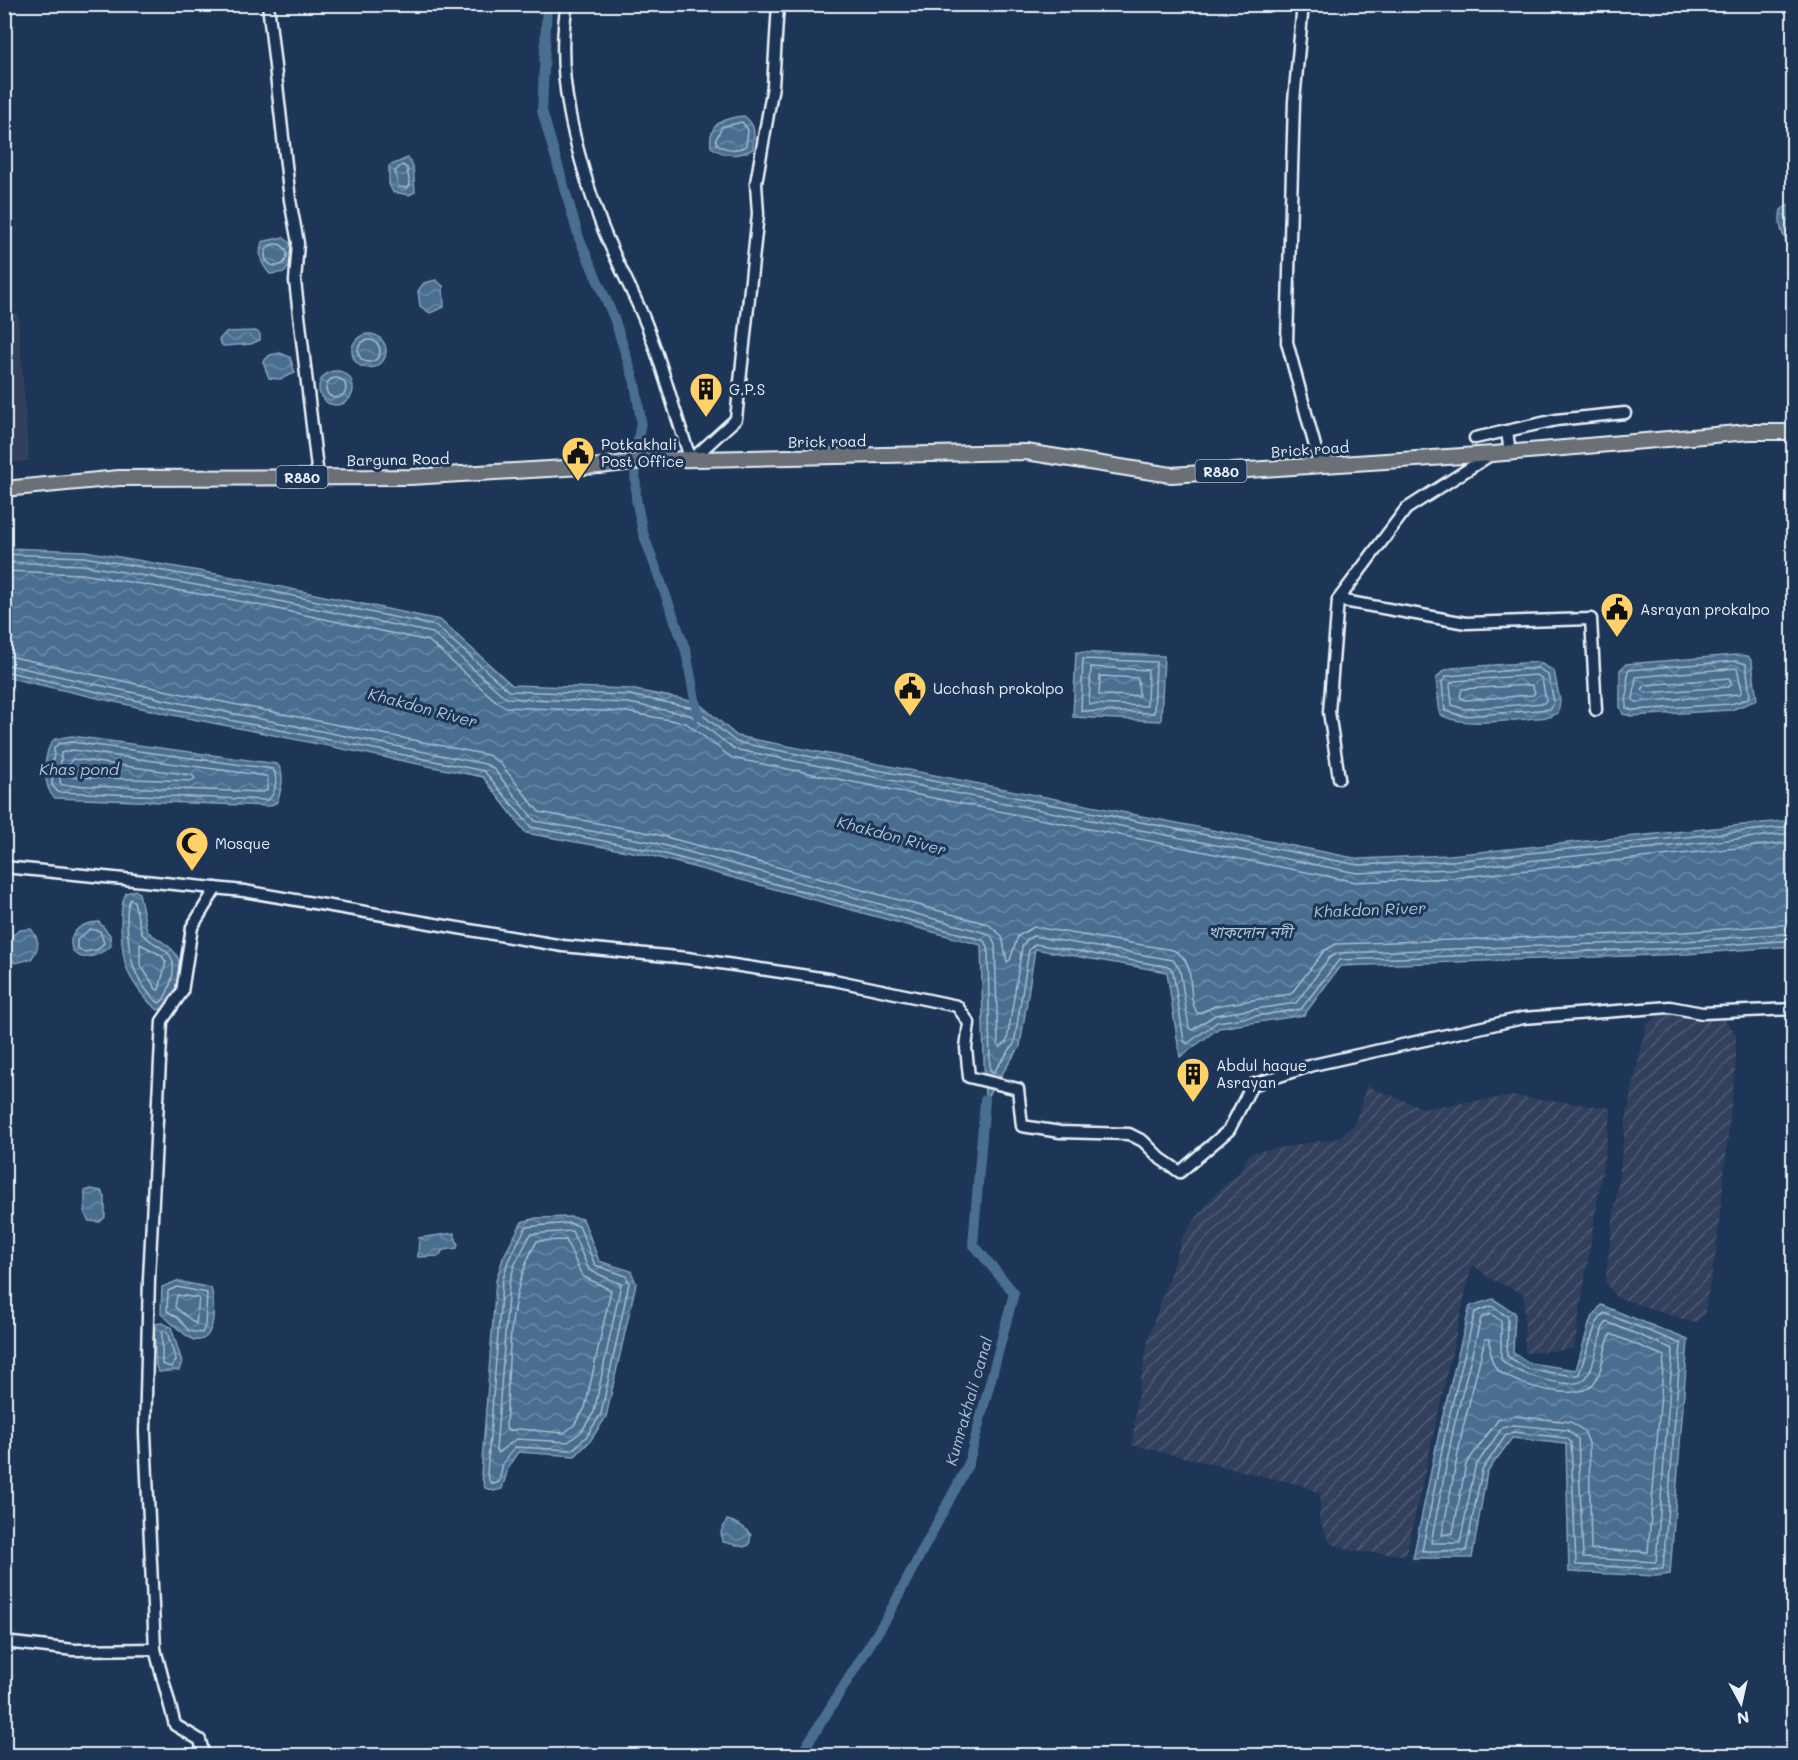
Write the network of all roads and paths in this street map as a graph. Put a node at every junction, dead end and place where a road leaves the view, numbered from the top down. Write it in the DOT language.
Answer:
graph roads {
  1 [pos="268,4"];
  2 [pos="567,4"];
  3 [pos="778,4"];
  4 [pos="1303,4"];
  5 [pos="1624,413"];
  6 [pos="1507,431"];
  7 [pos="1794,432"];
  8 [pos="1475,438"];
  9 [pos="1510,453"];
  10 [pos="1493,454"];
  11 [pos="649,460"];
  12 [pos="691,460"];
  13 [pos="1320,465"];
  14 [pos="318,477"];
  15 [pos="4,489"];
  16 [pos="1338,600"];
  17 [pos="1596,710"];
  18 [pos="1339,778"];
  19 [pos="4,867"];
  20 [pos="216,888"];
  21 [pos="1794,1009"];
  22 [pos="4,1642"];
  23 [pos="155,1649"];
  24 [pos="204,1755"];
  1 -- 14 [label="street"];
  2 -- 12 [label="street"];
  3 -- 12 [label="street"];
  4 -- 13 [label="street"];
  5 -- 6 [label="street"];
  6 -- 8 [label="street"];
  6 -- 9 [label="street"];
  7 -- 9 [label="main road, Brick road / R880"];
  9 -- 10 [label="main road, Brick road / R880"];
  10 -- 13 [label="main road, Brick road / R880"];
  10 -- 16 [label="street"];
  11 -- 12 [label="main road, Brick road / R880"];
  11 -- 14 [label="main road, Barguna Road / R880"];
  12 -- 13 [label="main road, Brick road / R880"];
  14 -- 15 [label="main road, Barguna Road / R880"];
  16 -- 17 [label="street"];
  16 -- 18 [label="street"];
  19 -- 20 [label="street"];
  20 -- 21 [label="street"];
  20 -- 23 [label="street"];
  22 -- 23 [label="street"];
  23 -- 24 [label="street"];
}
